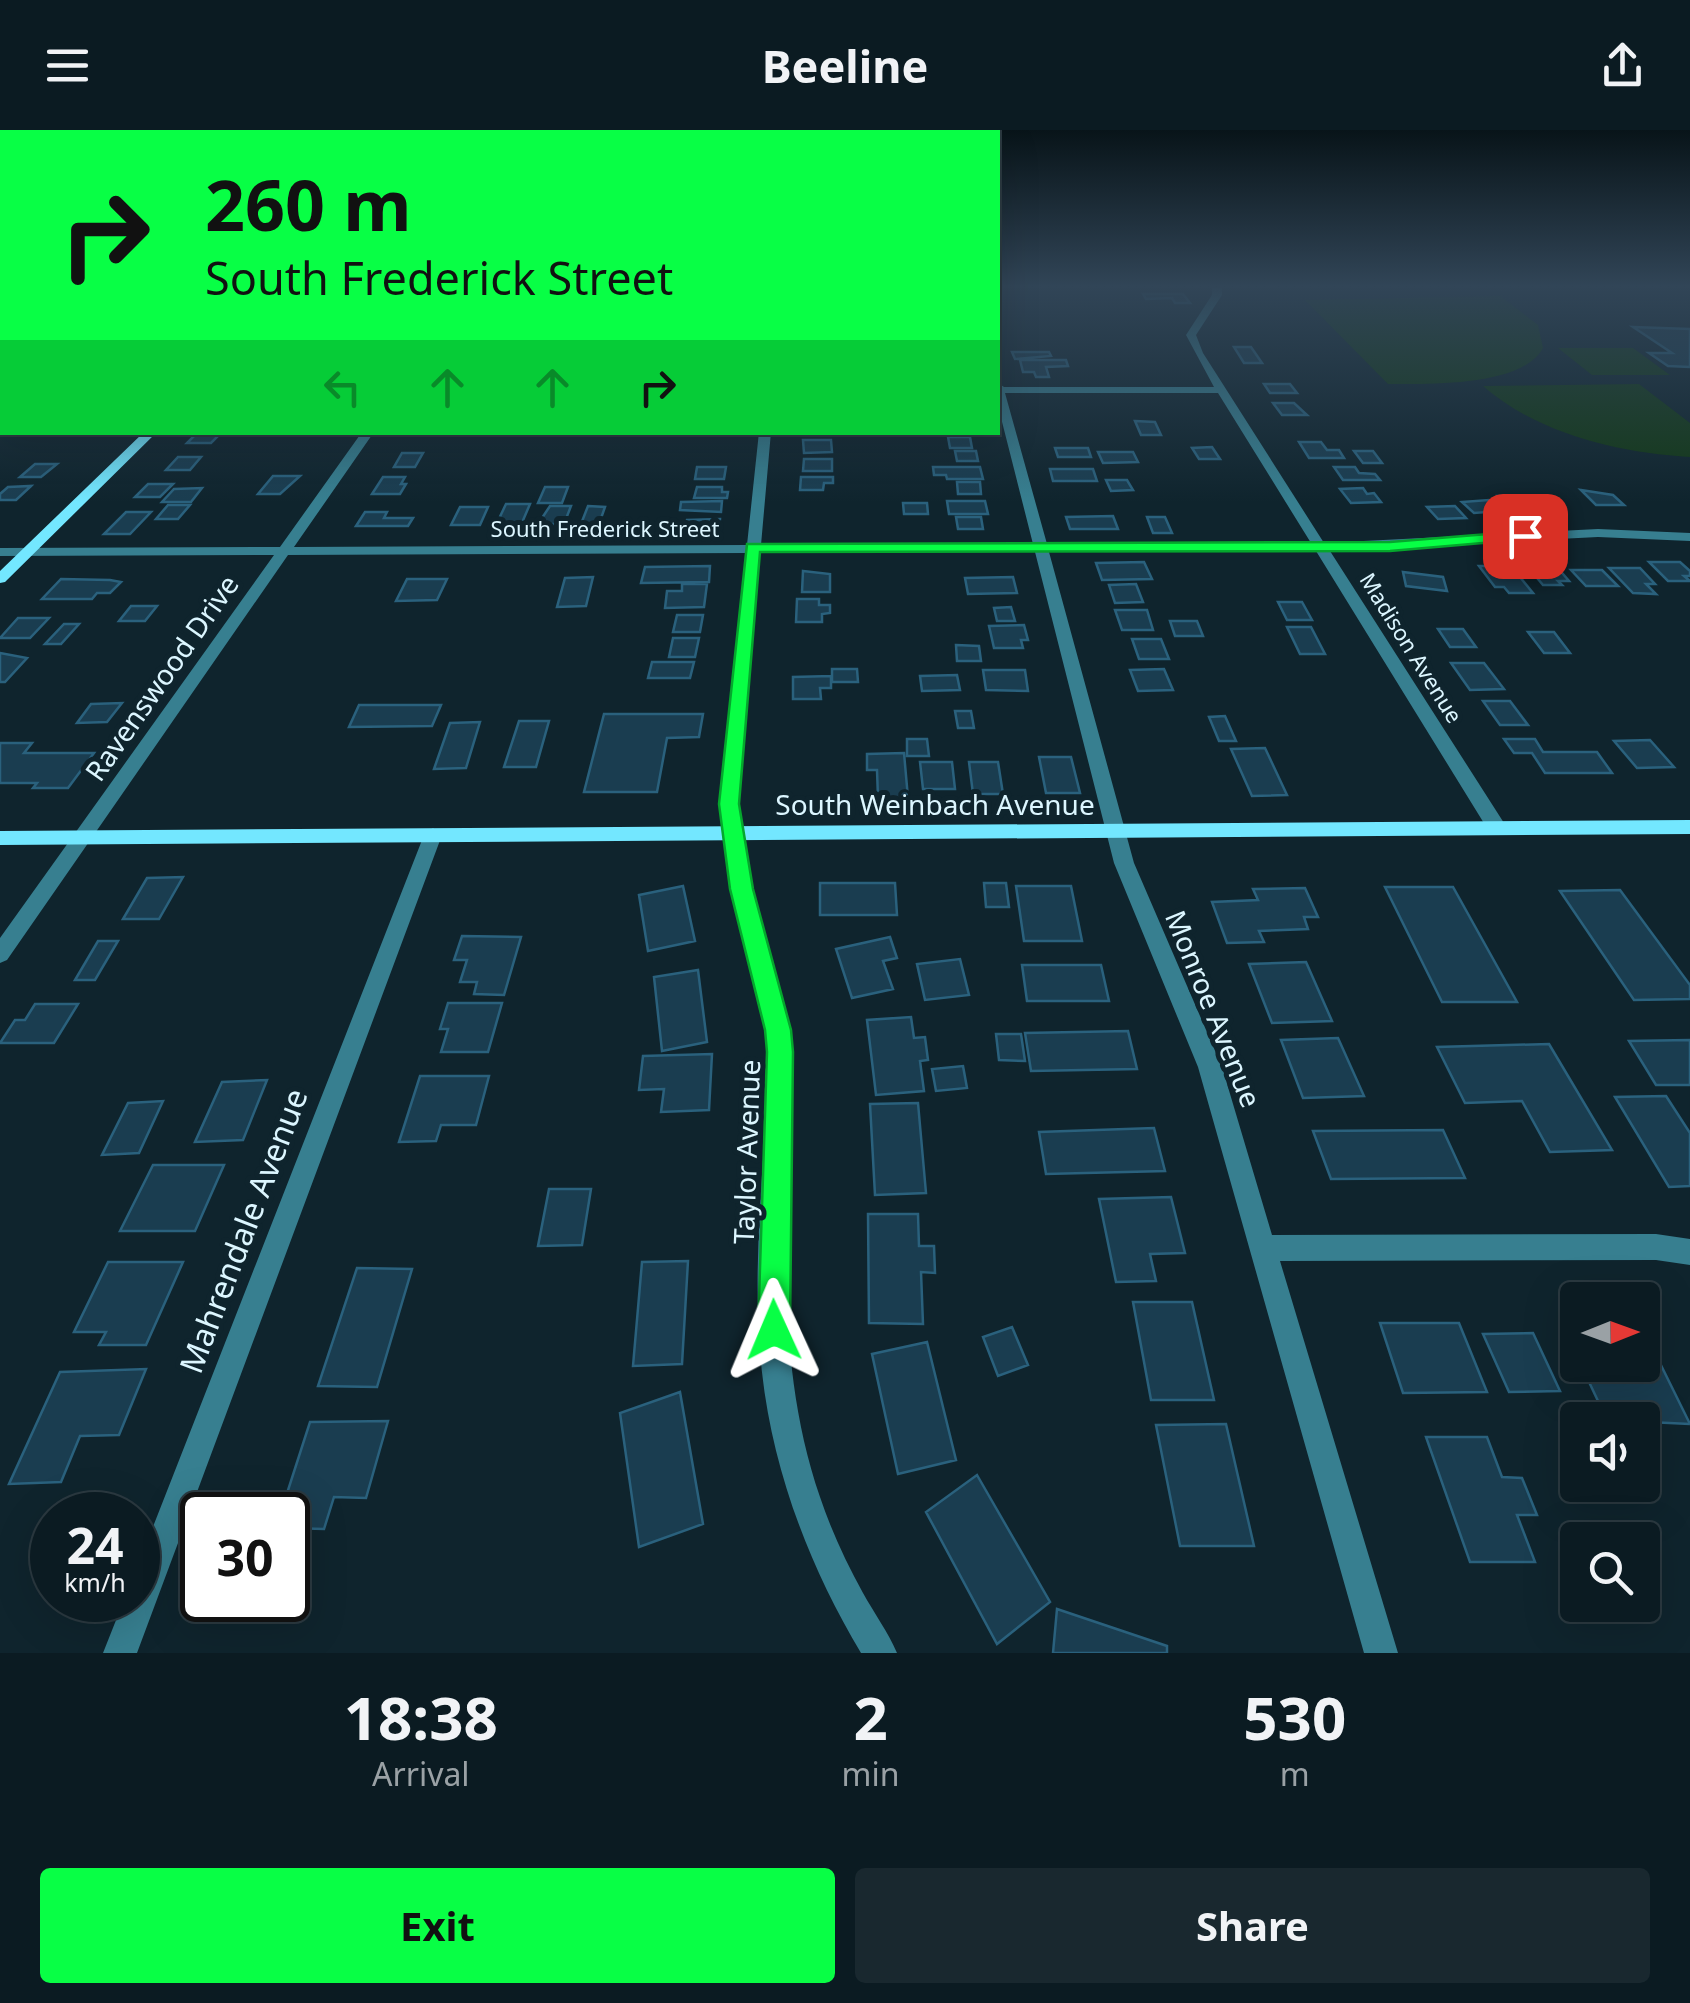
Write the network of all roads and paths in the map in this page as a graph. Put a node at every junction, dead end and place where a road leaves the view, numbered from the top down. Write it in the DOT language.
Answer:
graph roads {
  1 [pos="1204,359"];
  2 [pos="1000,388"];
  3 [pos="1220,390"];
  4 [pos="1000,396"];
  5 [pos="148,435"];
  6 [pos="366,435"];
  7 [pos="765,435"];
  8 [pos="1690,537"];
  9 [pos="1040,547"];
  10 [pos="1320,547"];
  11 [pos="753,548"];
  12 [pos="284,551"];
  13 [pos="0,552"];
  14 [pos="28,552"];
  15 [pos="0,579"];
  16 [pos="1690,827"];
  17 [pos="1497,828"];
  18 [pos="1117,831"];
  19 [pos="731,834"];
  20 [pos="434,835"];
  21 [pos="84,837"];
  22 [pos="0,838"];
  23 [pos="0,954"];
  24 [pos="1264,1248"];
  25 [pos="1690,1252"];
  26 [pos="120,1653"];
  27 [pos="880,1653"];
  28 [pos="1381,1653"];
  1 -- 3 [label="street, Madison Avenue"];
  2 -- 3 [label="street"];
  3 -- 10 [label="street, Madison Avenue"];
  4 -- 9 [label="street, Monroe Avenue"];
  5 -- 14 [label="street"];
  6 -- 12 [label="street, Ravenswood Drive"];
  7 -- 11 [label="street, Taylor Avenue"];
  8 -- 10 [label="street, South Frederick Street"];
  9 -- 10 [label="street, South Frederick Street"];
  9 -- 11 [label="street, South Frederick Street"];
  9 -- 18 [label="street, Monroe Avenue"];
  10 -- 17 [label="street, Madison Avenue"];
  11 -- 12 [label="street, South Frederick Street"];
  11 -- 19 [label="street, Taylor Avenue"];
  12 -- 14 [label="street, South Frederick Street"];
  12 -- 21 [label="street, Ravenswood Drive"];
  13 -- 14 [label="street, South Frederick Street"];
  14 -- 15 [label="street"];
  16 -- 17 [label="street, South Weinbach Avenue"];
  17 -- 18 [label="street, South Weinbach Avenue"];
  18 -- 19 [label="street, South Weinbach Avenue"];
  18 -- 24 [label="street, Monroe Avenue"];
  19 -- 20 [label="street, South Weinbach Avenue"];
  19 -- 27 [label="street, Taylor Avenue"];
  20 -- 21 [label="street, South Weinbach Avenue"];
  20 -- 26 [label="street, Mahrendale Avenue"];
  21 -- 22 [label="street, South Weinbach Avenue"];
  21 -- 23 [label="street, Ravenswood Drive"];
  24 -- 25 [label="street"];
  24 -- 28 [label="street, Monroe Avenue"];
}
